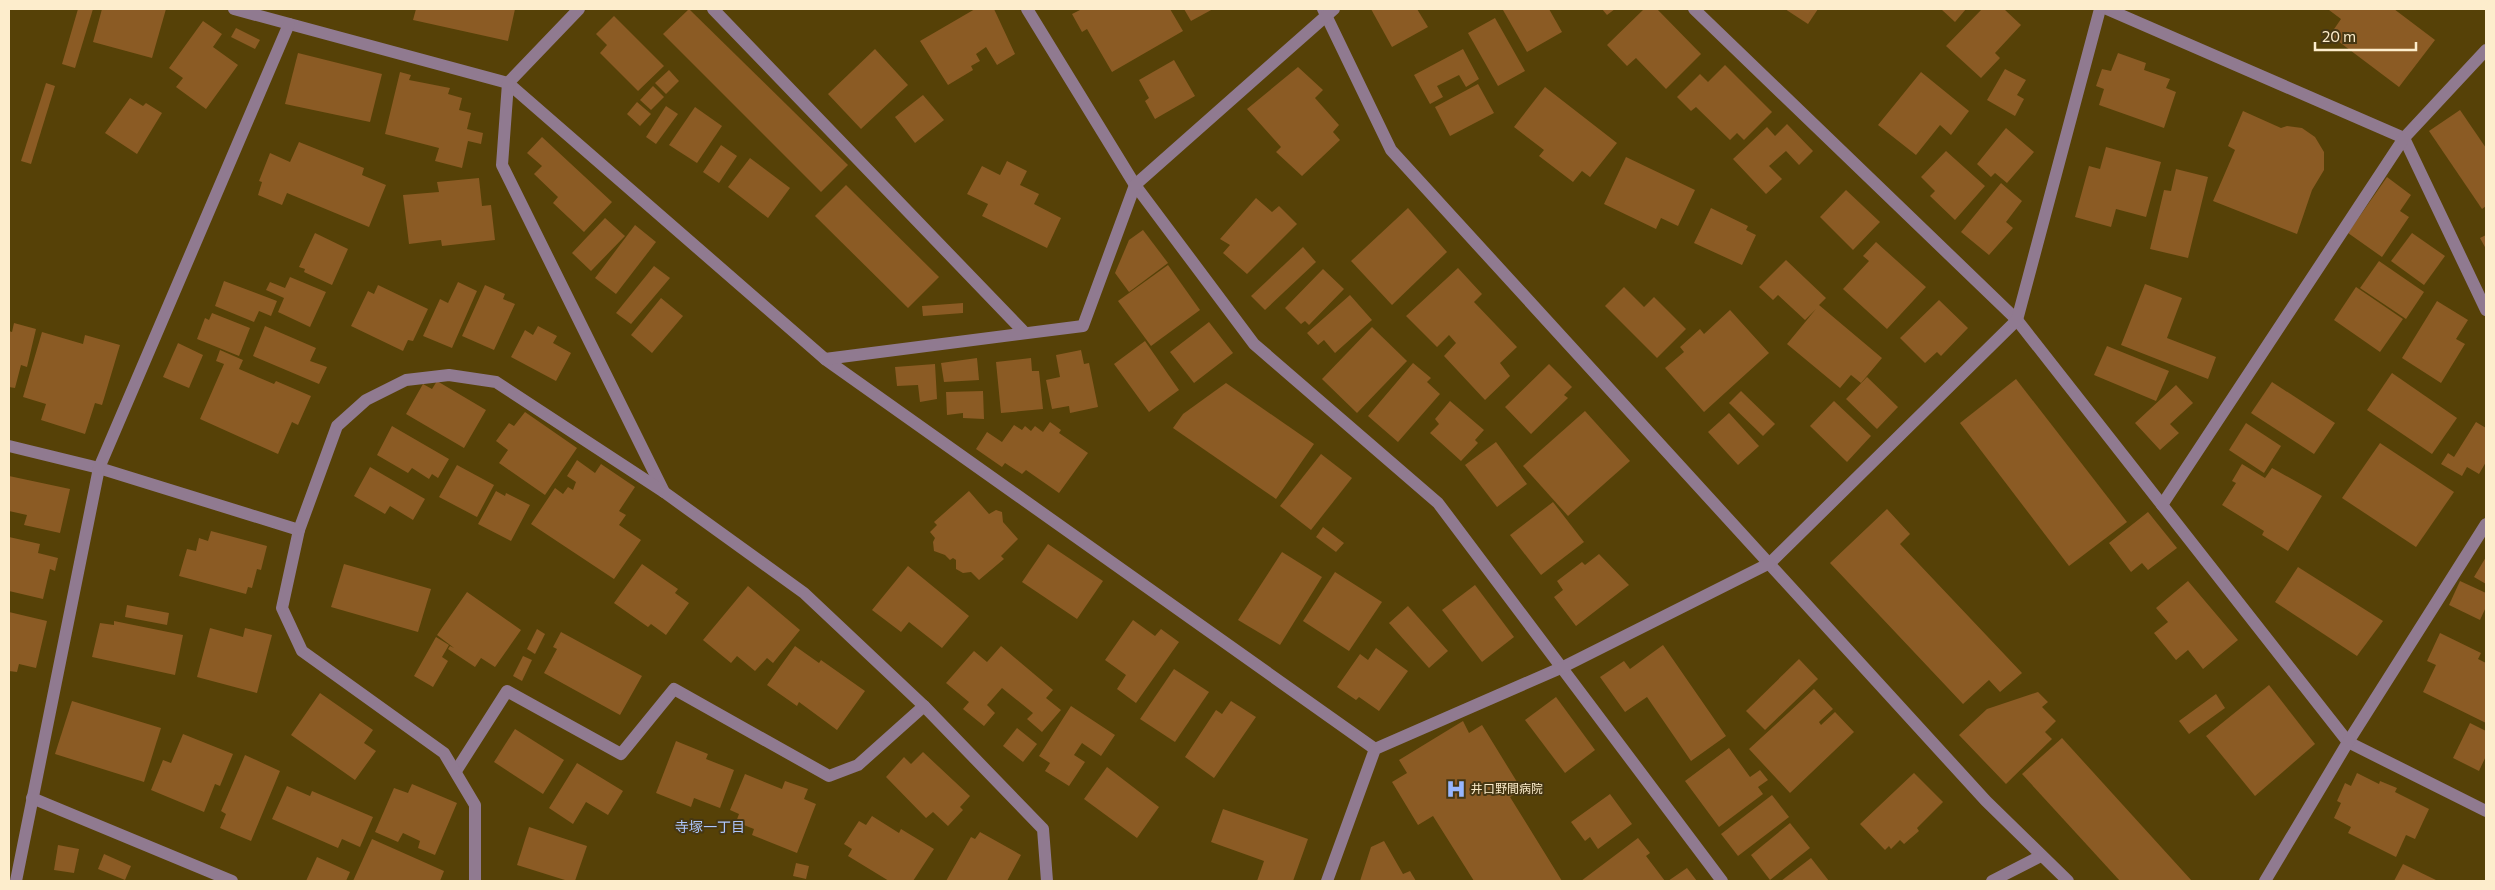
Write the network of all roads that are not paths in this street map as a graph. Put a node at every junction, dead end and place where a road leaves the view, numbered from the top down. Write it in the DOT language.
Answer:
graph roads {
  1 [pos="234,9"];
  2 [pos="579,9"];
  3 [pos="713,9"];
  4 [pos="1027,9"];
  5 [pos="1694,9"];
  6 [pos="2100,9"];
  7 [pos="2107,9"];
  8 [pos="1328,11"];
  9 [pos="289,24"];
  10 [pos="2486,50"];
  11 [pos="508,83"];
  12 [pos="2404,138"];
  13 [pos="1136,185"];
  14 [pos="2486,310"];
  15 [pos="2017,320"];
  16 [pos="1024,332"];
  17 [pos="825,359"];
  18 [pos="9,446"];
  19 [pos="99,468"];
  20 [pos="664,492"];
  21 [pos="2162,505"];
  22 [pos="2486,524"];
  23 [pos="299,530"];
  24 [pos="1770,563"];
  25 [pos="1563,667"];
  26 [pos="924,706"];
  27 [pos="2348,742"];
  28 [pos="1374,749"];
  29 [pos="456,771"];
  30 [pos="32,798"];
  31 [pos="2486,811"];
  32 [pos="2042,856"];
  33 [pos="16,881"];
  34 [pos="232,881"];
  35 [pos="475,881"];
  36 [pos="1047,881"];
  37 [pos="1327,881"];
  38 [pos="1722,881"];
  39 [pos="1992,881"];
  40 [pos="2068,881"];
  41 [pos="2265,881"];
  1 -- 9 [label="street"];
  2 -- 11 [label="street"];
  3 -- 16 [label="street"];
  4 -- 13 [label="street"];
  5 -- 15 [label="street"];
  6 -- 15 [label="street"];
  7 -- 12 [label="street"];
  8 -- 13 [label="street"];
  8 -- 24 [label="street"];
  9 -- 11 [label="street"];
  9 -- 19 [label="street"];
  10 -- 12 [label="street"];
  11 -- 17 [label="street"];
  11 -- 20 [label="street"];
  12 -- 14 [label="street"];
  12 -- 21 [label="street"];
  13 -- 16 [label="street"];
  13 -- 25 [label="street"];
  15 -- 21 [label="street"];
  15 -- 24 [label="street"];
  16 -- 17 [label="street"];
  17 -- 28 [label="street"];
  18 -- 19 [label="street"];
  19 -- 23 [label="street"];
  19 -- 30 [label="street"];
  20 -- 23 [label="street"];
  20 -- 26 [label="street"];
  21 -- 27 [label="street"];
  22 -- 27 [label="street"];
  23 -- 29 [label="street"];
  24 -- 25 [label="street"];
  24 -- 32 [label="street"];
  25 -- 28 [label="street"];
  25 -- 38 [label="street"];
  26 -- 29 [label="street"];
  26 -- 36 [label="street"];
  27 -- 31 [label="street"];
  27 -- 41 [label="street"];
  28 -- 37 [label="street"];
  29 -- 35 [label="street"];
  30 -- 33 [label="street"];
  30 -- 34 [label="street"];
  32 -- 39 [label="street"];
  32 -- 40 [label="street"];
}
